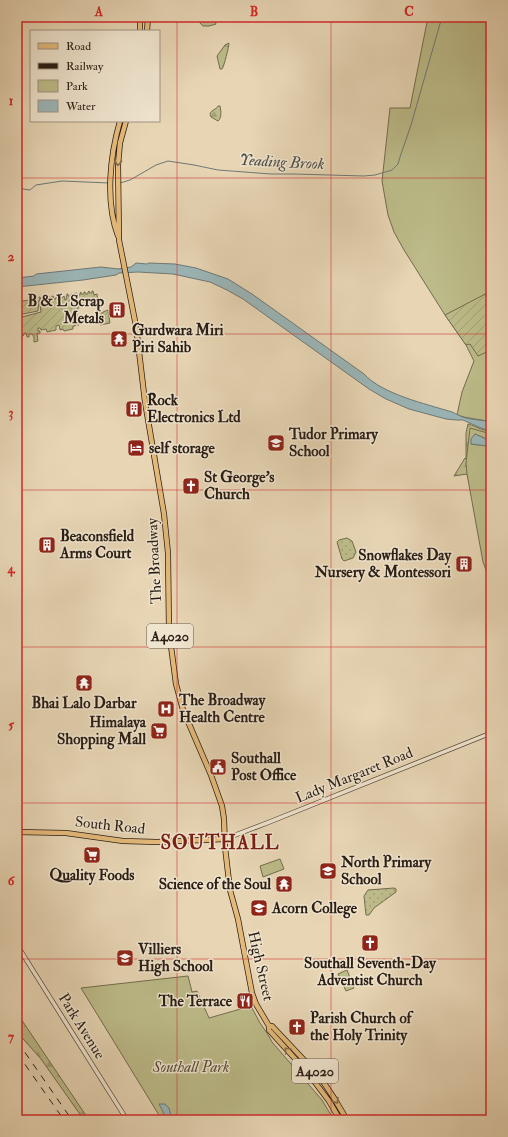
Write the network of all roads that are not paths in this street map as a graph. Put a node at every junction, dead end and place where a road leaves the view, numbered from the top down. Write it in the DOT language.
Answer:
graph roads {
  1 [pos="140,17"];
  2 [pos="148,17"];
  3 [pos="140,30"];
  4 [pos="147,30"];
  5 [pos="120,122"];
  6 [pos="126,122"];
  7 [pos="118,189"];
  8 [pos="111,190"];
  9 [pos="119,213"];
  10 [pos="112,214"];
  11 [pos="119,240"];
  12 [pos="491,733"];
  13 [pos="17,832"];
  14 [pos="225,839"];
  15 [pos="17,945"];
  16 [pos="269,1026"];
  17 [pos="320,1077"];
  18 [pos="314,1081"];
  19 [pos="127,1120"];
  20 [pos="340,1120"];
  21 [pos="347,1120"];
  1 -- 3 [label="main road"];
  2 -- 4 [label="main road"];
  5 -- 8 [label="main road, A4020"];
  6 -- 7 [label="main road, A4020, one-way"];
  7 -- 8 [label="main road"];
  7 -- 9 [label="main road, A4020"];
  8 -- 10 [label="main road, A4020"];
  9 -- 10 [label="main road"];
  9 -- 11 [label="main road, A4020"];
  10 -- 11 [label="main road, A4020"];
  11 -- 14 [label="main road, The Broadway / A4020"];
  12 -- 14 [label="street, Lady Margaret Road"];
  13 -- 14 [label="main road, South Road"];
  14 -- 16 [label="main road, High Street / A4020"];
  15 -- 19 [label="street, Park Avenue"];
  16 -- 17 [label="main road, A4020"];
  18 -- 16 [label="main road, A4020, one-way"];
  17 -- 18 [label="main road, A4020"];
  17 -- 21 [label="main road, A4020, one-way"];
  18 -- 20 [label="main road, A4020"];
}
